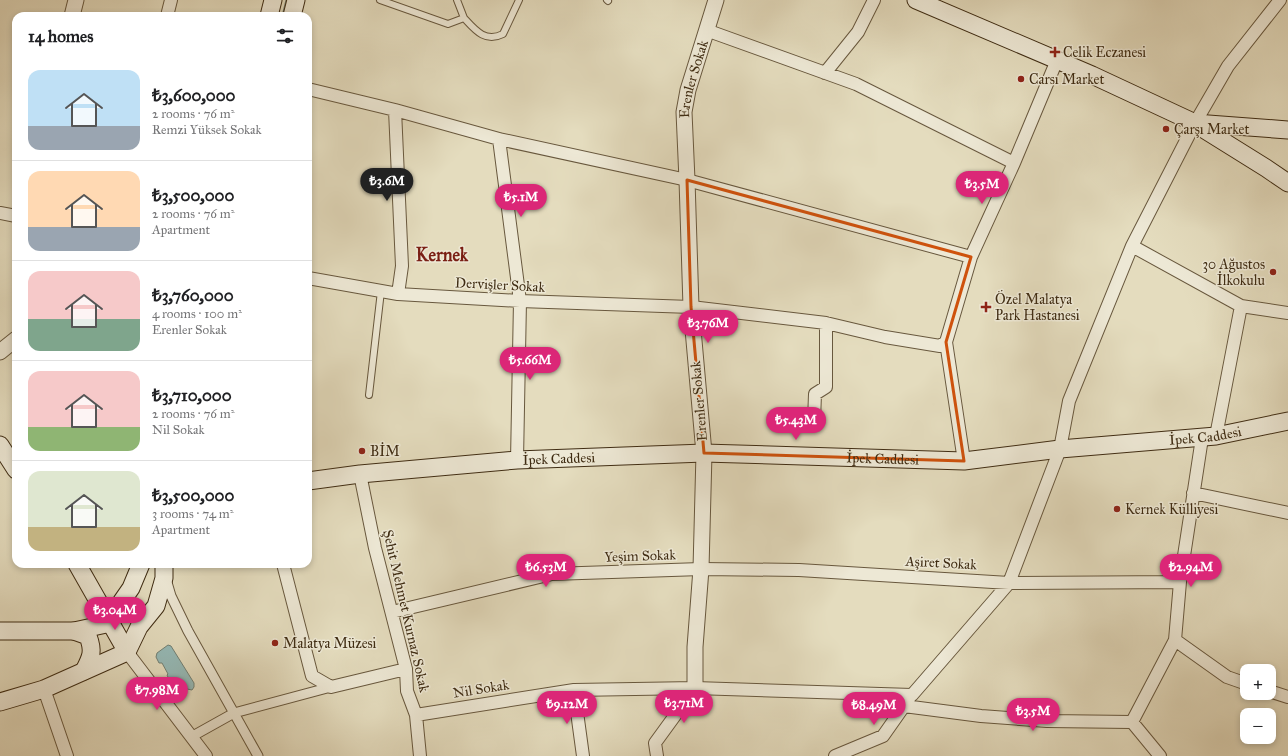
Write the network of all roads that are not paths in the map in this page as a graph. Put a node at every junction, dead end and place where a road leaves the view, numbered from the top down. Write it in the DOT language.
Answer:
graph roads {
  1 [pos="76,0"];
  2 [pos="171,0"];
  3 [pos="273,0"];
  4 [pos="296,0"];
  5 [pos="380,0"];
  6 [pos="457,0"];
  7 [pos="520,0"];
  8 [pos="716,0"];
  9 [pos="874,0"];
  10 [pos="916,0"];
  11 [pos="1280,0"];
  12 [pos="73,12"];
  13 [pos="167,12"];
  14 [pos="270,12"];
  15 [pos="293,12"];
  16 [pos="464,18"];
  17 [pos="706,30"];
  18 [pos="1057,60"];
  19 [pos="825,73"];
  20 [pos="312,90"];
  21 [pos="395,110"];
  22 [pos="1195,123"];
  23 [pos="1288,130"];
  24 [pos="500,138"];
  25 [pos="1014,163"];
  26 [pos="687,180"];
  27 [pos="1288,183"];
  28 [pos="0,213"];
  29 [pos="12,215"];
  30 [pos="1132,246"];
  31 [pos="971,257"];
  32 [pos="312,279"];
  33 [pos="381,291"];
  34 [pos="398,294"];
  35 [pos="520,301"];
  36 [pos="1241,306"];
  37 [pos="691,307"];
  38 [pos="1288,313"];
  39 [pos="826,323"];
  40 [pos="12,342"];
  41 [pos="946,342"];
  42 [pos="0,352"];
  43 [pos="369,395"];
  44 [pos="814,421"];
  45 [pos="1288,421"];
  46 [pos="1209,437"];
  47 [pos="0,445"];
  48 [pos="1060,449"];
  49 [pos="704,453"];
  50 [pos="517,460"];
  51 [pos="964,461"];
  52 [pos="12,464"];
  53 [pos="360,474"];
  54 [pos="312,480"];
  55 [pos="1193,493"];
  56 [pos="1288,513"];
  57 [pos="79,568"];
  58 [pos="139,568"];
  59 [pos="164,568"];
  60 [pos="164,568"];
  61 [pos="283,568"];
  62 [pos="701,569"];
  63 [pos="1180,582"];
  64 [pos="1009,583"];
  65 [pos="119,607"];
  66 [pos="392,612"];
  67 [pos="111,622"];
  68 [pos="139,627"];
  69 [pos="0,631"];
  70 [pos="74,631"];
  71 [pos="1175,640"];
  72 [pos="127,652"];
  73 [pos="406,668"];
  74 [pos="84,671"];
  75 [pos="1240,682"];
  76 [pos="331,687"];
  77 [pos="695,688"];
  78 [pos="44,689"];
  79 [pos="574,690"];
  80 [pos="1276,693"];
  81 [pos="912,695"];
  82 [pos="1288,697"];
  83 [pos="0,702"];
  84 [pos="904,706"];
  85 [pos="234,713"];
  86 [pos="416,714"];
  87 [pos="1132,722"];
  88 [pos="191,737"];
  89 [pos="67,756"];
  90 [pos="206,756"];
  91 [pos="258,756"];
  92 [pos="420,756"];
  93 [pos="583,756"];
  94 [pos="657,756"];
  95 [pos="835,756"];
  96 [pos="1160,756"];
  1 -- 12 [label="street"];
  2 -- 13 [label="street"];
  3 -- 14 [label="main road"];
  4 -- 15 [label="main road"];
  5 -- 16 [label="lane"];
  6 -- 16 [label="lane"];
  7 -- 16 [label="lane"];
  8 -- 17 [label="street, Erenler Sokak"];
  9 -- 19 [label="street"];
  10 -- 18 [label="main road"];
  11 -- 22 [label="street"];
  17 -- 19 [label="street"];
  17 -- 26 [label="street, Erenler Sokak"];
  18 -- 22 [label="main road"];
  18 -- 25 [label="street"];
  19 -- 25 [label="street"];
  20 -- 21 [label="street"];
  21 -- 24 [label="street"];
  21 -- 34 [label="street"];
  22 -- 23 [label="main road"];
  22 -- 27 [label="main road"];
  22 -- 30 [label="street"];
  24 -- 26 [label="street"];
  24 -- 35 [label="street"];
  25 -- 31 [label="street"];
  26 -- 31 [label="street"];
  26 -- 37 [label="street, Erenler Sokak"];
  28 -- 29 [label="street"];
  30 -- 36 [label="street"];
  30 -- 48 [label="street"];
  31 -- 41 [label="street"];
  32 -- 33 [label="street, Dervişler Sokak"];
  33 -- 34 [label="street, Dervişler Sokak"];
  33 -- 43 [label="lane"];
  34 -- 35 [label="street, Dervişler Sokak"];
  35 -- 37 [label="street, Dervişler Sokak"];
  35 -- 50 [label="street"];
  36 -- 38 [label="street"];
  36 -- 46 [label="street"];
  37 -- 39 [label="street, Dervişler Sokak"];
  37 -- 49 [label="street, Erenler Sokak"];
  39 -- 41 [label="street, Dervişler Sokak"];
  39 -- 44 [label="street"];
  40 -- 42 [label="street"];
  41 -- 51 [label="street"];
  45 -- 46 [label="main road, İpek Caddesi"];
  46 -- 48 [label="main road, İpek Caddesi"];
  46 -- 55 [label="street"];
  47 -- 52 [label="main road"];
  48 -- 51 [label="main road, İpek Caddesi"];
  48 -- 64 [label="street"];
  49 -- 50 [label="main road, İpek Caddesi"];
  49 -- 51 [label="main road, İpek Caddesi"];
  49 -- 62 [label="street, Erenler Sokak"];
  50 -- 53 [label="main road, İpek Caddesi"];
  53 -- 54 [label="main road, İpek Caddesi"];
  53 -- 66 [label="street, Şehit Mehmet Kurnaz Sokak"];
  55 -- 56 [label="street"];
  55 -- 63 [label="street"];
  57 -- 67 [label="main road"];
  58 -- 65 [label="main road"];
  59 -- 68 [label="main road"];
  60 -- 85 [label="street"];
  61 -- 76 [label="street"];
  62 -- 64 [label="street, Aşiret Sokak"];
  62 -- 66 [label="street, Yeşim Sokak"];
  62 -- 77 [label="street, Erenler Sokak"];
  63 -- 64 [label="street, Aşiret Sokak"];
  63 -- 71 [label="street"];
  64 -- 81 [label="street"];
  65 -- 67 [label="main road"];
  65 -- 68 [label="main road"];
  66 -- 73 [label="street, Şehit Mehmet Kurnaz Sokak"];
  67 -- 70 [label="main road"];
  67 -- 72 [label="main road"];
  68 -- 72 [label="main road"];
  69 -- 70 [label="main road"];
  70 -- 74 [label="main road"];
  71 -- 75 [label="street"];
  71 -- 87 [label="street"];
  72 -- 74 [label="main road"];
  72 -- 88 [label="street"];
  73 -- 76 [label="street"];
  73 -- 86 [label="street, Şehit Mehmet Kurnaz Sokak"];
  74 -- 78 [label="main road"];
  76 -- 85 [label="street"];
  77 -- 79 [label="street, Nil Sokak"];
  77 -- 81 [label="street, Nil Sokak"];
  77 -- 94 [label="street"];
  78 -- 83 [label="main road"];
  78 -- 89 [label="street"];
  79 -- 86 [label="street, Nil Sokak"];
  79 -- 93 [label="street"];
  80 -- 82 [label="street"];
  81 -- 84 [label="street"];
  84 -- 87 [label="street"];
  84 -- 95 [label="street"];
  85 -- 88 [label="street"];
  85 -- 91 [label="street"];
  86 -- 92 [label="street, Şehit Mehmet Kurnaz Sokak"];
  87 -- 96 [label="street"];
  88 -- 90 [label="street"];
}
